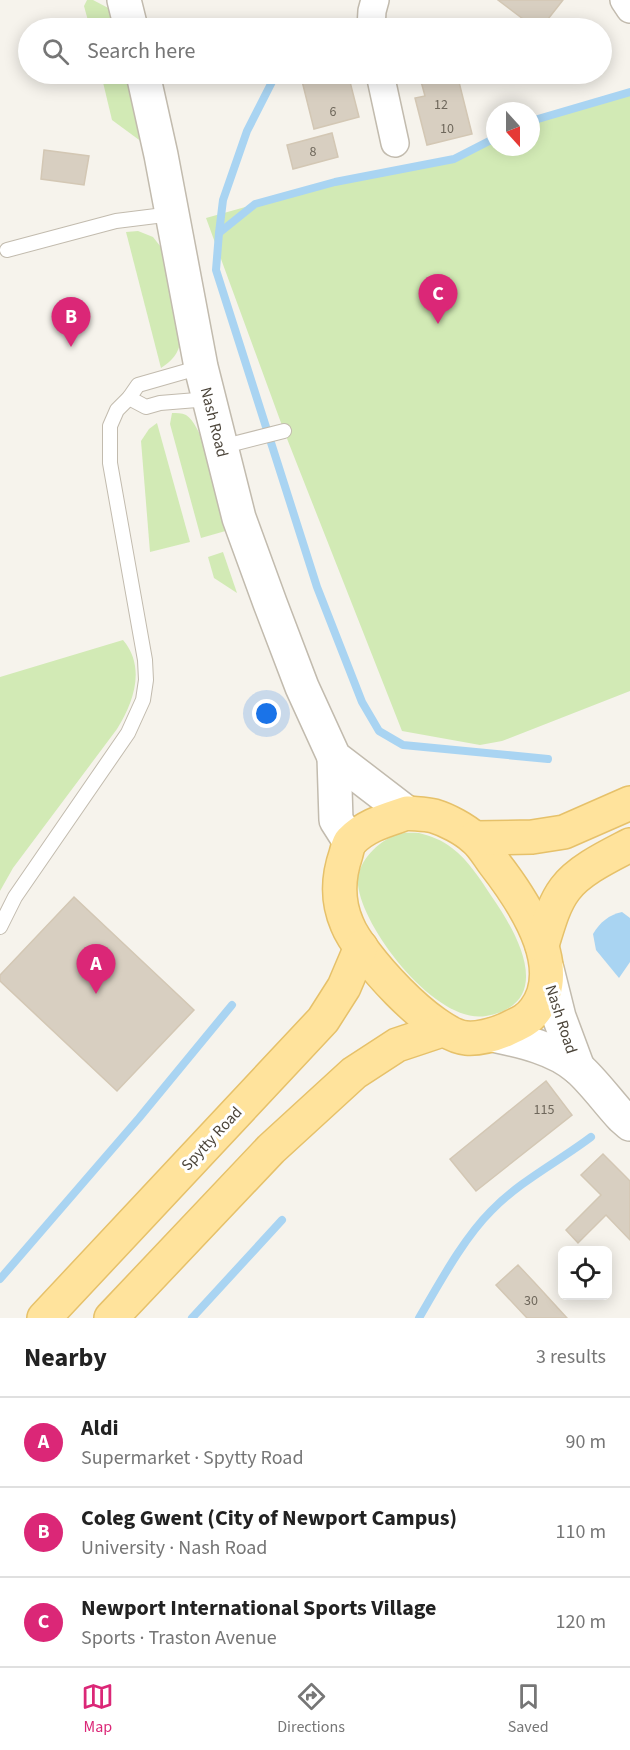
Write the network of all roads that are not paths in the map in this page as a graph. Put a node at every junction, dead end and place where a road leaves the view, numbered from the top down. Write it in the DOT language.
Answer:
graph roads {
  1 [pos="124,0"];
  2 [pos="375,0"];
  3 [pos="624,0"];
  4 [pos="630,9"];
  5 [pos="128,18"];
  6 [pos="372,18"];
  7 [pos="145,84"];
  8 [pos="382,84"];
  9 [pos="395,143"];
  10 [pos="172,214"];
  11 [pos="7,250"];
  12 [pos="201,367"];
  13 [pos="129,399"];
  14 [pos="209,399"];
  15 [pos="284,431"];
  16 [pos="221,447"];
  17 [pos="334,757"];
  18 [pos="630,803"];
  19 [pos="407,813"];
  20 [pos="475,838"];
  21 [pos="350,842"];
  22 [pos="630,844"];
  23 [pos="0,927"];
  24 [pos="361,947"];
  25 [pos="545,957"];
  26 [pos="442,1030"];
  27 [pos="493,1035"];
  28 [pos="578,1068"];
  29 [pos="630,1124"];
  30 [pos="44,1318"];
  31 [pos="111,1318"];
  1 -- 5 [label="street"];
  2 -- 6 [label="street"];
  3 -- 4 [label="street"];
  7 -- 10 [label="street, Nash Road"];
  8 -- 9 [label="street"];
  10 -- 11 [label="lane"];
  10 -- 12 [label="street, Nash Road"];
  12 -- 13 [label="lane"];
  12 -- 14 [label="street, Nash Road"];
  13 -- 14 [label="lane"];
  13 -- 23 [label="lane"];
  14 -- 16 [label="street, Nash Road"];
  15 -- 16 [label="lane"];
  16 -- 17 [label="street, Nash Road"];
  17 -- 19 [label="street, Nash Road"];
  17 -- 21 [label="street, Nash Road"];
  18 -- 20 [label="main road"];
  19 -- 20 [label="main road"];
  19 -- 21 [label="main road"];
  20 -- 25 [label="main road"];
  21 -- 24 [label="main road"];
  22 -- 25 [label="main road"];
  24 -- 26 [label="main road"];
  24 -- 30 [label="main road, Spytty Road"];
  25 -- 27 [label="main road"];
  25 -- 28 [label="street, Nash Road"];
  26 -- 27 [label="main road"];
  26 -- 31 [label="main road"];
  27 -- 28 [label="street, Nash Road"];
  28 -- 29 [label="street, Nash Road"];
}
